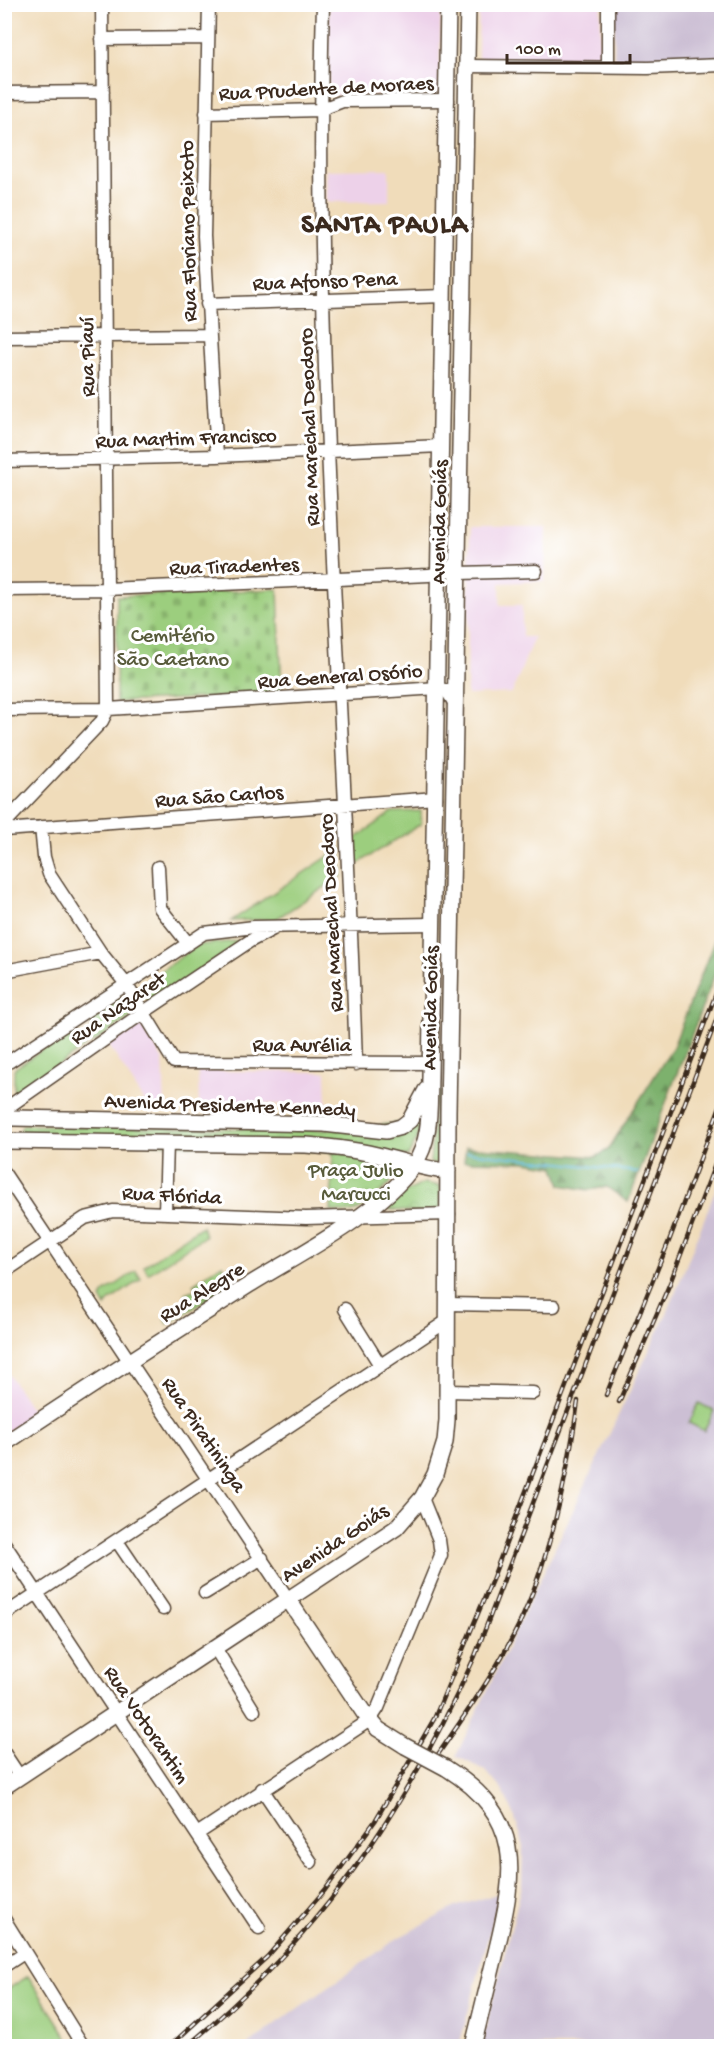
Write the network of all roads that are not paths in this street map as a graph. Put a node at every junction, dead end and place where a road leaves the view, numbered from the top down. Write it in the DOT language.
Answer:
graph roads {
  1 [pos="102,4"];
  2 [pos="208,4"];
  3 [pos="323,4"];
  4 [pos="448,4"];
  5 [pos="468,4"];
  6 [pos="608,4"];
  7 [pos="208,38"];
  8 [pos="102,39"];
  9 [pos="722,65"];
  10 [pos="466,66"];
  11 [pos="608,68"];
  12 [pos="103,92"];
  13 [pos="4,93"];
  14 [pos="448,100"];
  15 [pos="320,110"];
  16 [pos="206,113"];
  17 [pos="444,296"];
  18 [pos="323,300"];
  19 [pos="207,304"];
  20 [pos="208,335"];
  21 [pos="105,336"];
  22 [pos="4,338"];
  23 [pos="441,446"];
  24 [pos="328,452"];
  25 [pos="217,456"];
  26 [pos="106,459"];
  27 [pos="4,461"];
  28 [pos="459,566"];
  29 [pos="536,571"];
  30 [pos="439,574"];
  31 [pos="333,581"];
  32 [pos="106,589"];
  33 [pos="4,590"];
  34 [pos="438,688"];
  35 [pos="338,694"];
  36 [pos="455,704"];
  37 [pos="108,708"];
  38 [pos="4,710"];
  39 [pos="436,798"];
  40 [pos="345,805"];
  41 [pos="4,824"];
  42 [pos="41,827"];
  43 [pos="4,830"];
  44 [pos="158,867"];
  45 [pos="432,924"];
  46 [pos="352,926"];
  47 [pos="280,927"];
  48 [pos="239,928"];
  49 [pos="250,941"];
  50 [pos="187,942"];
  51 [pos="101,953"];
  52 [pos="4,971"];
  53 [pos="126,984"];
  54 [pos="144,1011"];
  55 [pos="4,1065"];
  56 [pos="356,1065"];
  57 [pos="430,1070"];
  58 [pos="8,1110"];
  59 [pos="448,1112"];
  60 [pos="4,1139"];
  61 [pos="167,1143"];
  62 [pos="414,1167"];
  63 [pos="448,1171"];
  64 [pos="4,1173"];
  65 [pos="165,1213"];
  66 [pos="449,1214"];
  67 [pos="356,1218"];
  68 [pos="51,1242"];
  69 [pos="4,1272"];
  70 [pos="447,1304"];
  71 [pos="554,1306"];
  72 [pos="345,1309"];
  73 [pos="447,1321"];
  74 [pos="130,1360"];
  75 [pos="380,1365"];
  76 [pos="448,1391"];
  77 [pos="533,1393"];
  78 [pos="4,1444"];
  79 [pos="211,1479"];
  80 [pos="422,1498"];
  81 [pos="117,1541"];
  82 [pos="4,1543"];
  83 [pos="262,1558"];
  84 [pos="38,1592"];
  85 [pos="205,1593"];
  86 [pos="288,1599"];
  87 [pos="163,1609"];
  88 [pos="4,1616"];
  89 [pos="214,1648"];
  90 [pos="254,1711"];
  91 [pos="116,1713"];
  92 [pos="370,1720"];
  93 [pos="4,1753"];
  94 [pos="20,1777"];
  95 [pos="4,1787"];
  96 [pos="262,1789"];
  97 [pos="197,1834"];
  98 [pos="311,1862"];
  99 [pos="4,1919"];
  100 [pos="259,1928"];
  101 [pos="24,1953"];
  102 [pos="4,1966"];
  103 [pos="83,2046"];
  104 [pos="473,2046"];
  1 -- 8 [label="street, Rua Piauí"];
  2 -- 7 [label="street, Rua Floriano Peixoto"];
  3 -- 15 [label="street, Rua Marechal Deodoro"];
  4 -- 14 [label="main road, Avenida Goiás"];
  5 -- 10 [label="main road, Avenida Goiás"];
  6 -- 11 [label="street"];
  7 -- 8 [label="street"];
  7 -- 16 [label="street, Rua Floriano Peixoto"];
  8 -- 12 [label="street, Rua Piauí"];
  9 -- 11 [label="street"];
  10 -- 11 [label="street"];
  10 -- 28 [label="main road, Avenida Goiás"];
  12 -- 13 [label="street"];
  12 -- 21 [label="street, Rua Piauí"];
  14 -- 15 [label="street, Rua Prudente de Moraes"];
  14 -- 17 [label="main road, Avenida Goiás"];
  15 -- 16 [label="street, Rua Prudente de Moraes"];
  15 -- 18 [label="street, Rua Marechal Deodoro"];
  16 -- 19 [label="street, Rua Floriano Peixoto"];
  17 -- 18 [label="street, Rua Afonso Pena"];
  17 -- 23 [label="main road, Avenida Goiás"];
  18 -- 19 [label="street, Rua Afonso Pena"];
  18 -- 24 [label="street, Rua Marechal Deodoro"];
  19 -- 20 [label="street, Rua Floriano Peixoto"];
  20 -- 21 [label="street"];
  20 -- 25 [label="street, Rua Floriano Peixoto"];
  21 -- 22 [label="street"];
  21 -- 26 [label="street, Rua Piauí"];
  23 -- 24 [label="street, Rua Martim Francisco"];
  23 -- 30 [label="main road, Avenida Goiás"];
  24 -- 25 [label="street, Rua Martim Francisco"];
  24 -- 31 [label="street, Rua Marechal Deodoro"];
  25 -- 26 [label="street, Rua Martim Francisco"];
  26 -- 27 [label="street, Rua Martim Francisco"];
  26 -- 32 [label="street, Rua Piauí"];
  28 -- 29 [label="street"];
  28 -- 30 [label="street"];
  28 -- 36 [label="main road, Avenida Goiás"];
  30 -- 31 [label="street, Rua Tiradentes"];
  30 -- 34 [label="main road, Avenida Goiás"];
  31 -- 32 [label="street, Rua Tiradentes"];
  31 -- 35 [label="street, Rua Marechal Deodoro"];
  32 -- 33 [label="street, Rua Tiradentes"];
  32 -- 37 [label="street, Rua Piauí"];
  34 -- 35 [label="street, Rua General Osório"];
  34 -- 36 [label="street, Rua General Osório"];
  34 -- 39 [label="main road, Avenida Goiás"];
  35 -- 37 [label="street, Rua General Osório"];
  35 -- 40 [label="street, Rua Marechal Deodoro"];
  36 -- 59 [label="main road, Avenida Goiás"];
  37 -- 38 [label="street, Rua General Osório"];
  37 -- 41 [label="street"];
  39 -- 40 [label="street, Rua São Carlos"];
  39 -- 45 [label="main road, Avenida Goiás"];
  40 -- 42 [label="street, Rua São Carlos"];
  40 -- 46 [label="street, Rua Marechal Deodoro"];
  42 -- 43 [label="street, Rua São Carlos"];
  42 -- 51 [label="street"];
  44 -- 50 [label="street"];
  45 -- 46 [label="street, Rua Nazaret"];
  45 -- 57 [label="main road, Avenida Goiás"];
  46 -- 47 [label="street, Rua Nazaret"];
  46 -- 56 [label="street, Rua Marechal Deodoro"];
  47 -- 48 [label="street, Rua Nazaret"];
  47 -- 49 [label="street, Rua Nazaret"];
  48 -- 49 [label="street"];
  48 -- 50 [label="street, Rua Nazaret"];
  49 -- 54 [label="street, Rua Nazaret"];
  50 -- 53 [label="street, Rua Nazaret"];
  51 -- 52 [label="street"];
  51 -- 53 [label="street"];
  53 -- 54 [label="street"];
  53 -- 55 [label="street, Rua Nazaret"];
  54 -- 56 [label="street, Rua Aurélia"];
  54 -- 58 [label="street, Rua Nazaret"];
  56 -- 57 [label="street, Rua Aurélia"];
  57 -- 58 [label="main road, Avenida Presidente Kennedy"];
  57 -- 59 [label="main road"];
  57 -- 62 [label="main road, Avenida Goiás"];
  58 -- 60 [label="main road"];
  59 -- 63 [label="main road, Avenida Goiás"];
  60 -- 61 [label="main road, Avenida Presidente Kennedy"];
  61 -- 62 [label="main road, Avenida Presidente Kennedy"];
  61 -- 65 [label="street"];
  62 -- 63 [label="main road, Avenida Presidente Kennedy"];
  62 -- 67 [label="main road, Rua Alegre"];
  63 -- 66 [label="main road, Avenida Goiás"];
  64 -- 68 [label="street, Rua Piratininga"];
  65 -- 67 [label="street, Rua Flórida"];
  65 -- 68 [label="street, Rua Flórida"];
  66 -- 67 [label="street, Rua Flórida"];
  66 -- 70 [label="main road, Avenida Goiás"];
  67 -- 74 [label="main road, Rua Alegre"];
  68 -- 69 [label="street, Rua Flórida"];
  68 -- 74 [label="street, Rua Piratininga"];
  70 -- 71 [label="street"];
  70 -- 73 [label="main road, Avenida Goiás"];
  72 -- 75 [label="street"];
  73 -- 75 [label="street"];
  73 -- 76 [label="main road, Avenida Goiás"];
  74 -- 78 [label="main road, Rua Alegre"];
  74 -- 79 [label="street, Rua Piratininga"];
  75 -- 79 [label="street"];
  76 -- 77 [label="street"];
  76 -- 80 [label="main road, Avenida Goiás"];
  79 -- 81 [label="street"];
  79 -- 83 [label="street, Rua Piratininga"];
  80 -- 86 [label="main road, Avenida Goiás"];
  80 -- 92 [label="street"];
  81 -- 84 [label="street"];
  81 -- 87 [label="street"];
  82 -- 84 [label="street, Rua Votorantim"];
  83 -- 85 [label="street"];
  83 -- 86 [label="street, Rua Piratininga"];
  84 -- 88 [label="street"];
  84 -- 91 [label="street, Rua Votorantim"];
  86 -- 89 [label="main road, Avenida Goiás"];
  86 -- 92 [label="main road, Rua Piratininga"];
  89 -- 90 [label="street"];
  89 -- 91 [label="main road, Avenida Goiás"];
  91 -- 94 [label="main road, Avenida Goiás"];
  91 -- 97 [label="street, Rua Votorantim"];
  92 -- 96 [label="street"];
  92 -- 104 [label="main road, Rua Piratininga, bridge"];
  93 -- 94 [label="street"];
  94 -- 95 [label="main road, Avenida Goiás"];
  96 -- 97 [label="street"];
  96 -- 98 [label="street"];
  97 -- 100 [label="street, Rua Votorantim"];
  99 -- 101 [label="street"];
  101 -- 102 [label="street"];
  101 -- 103 [label="street"];
}
